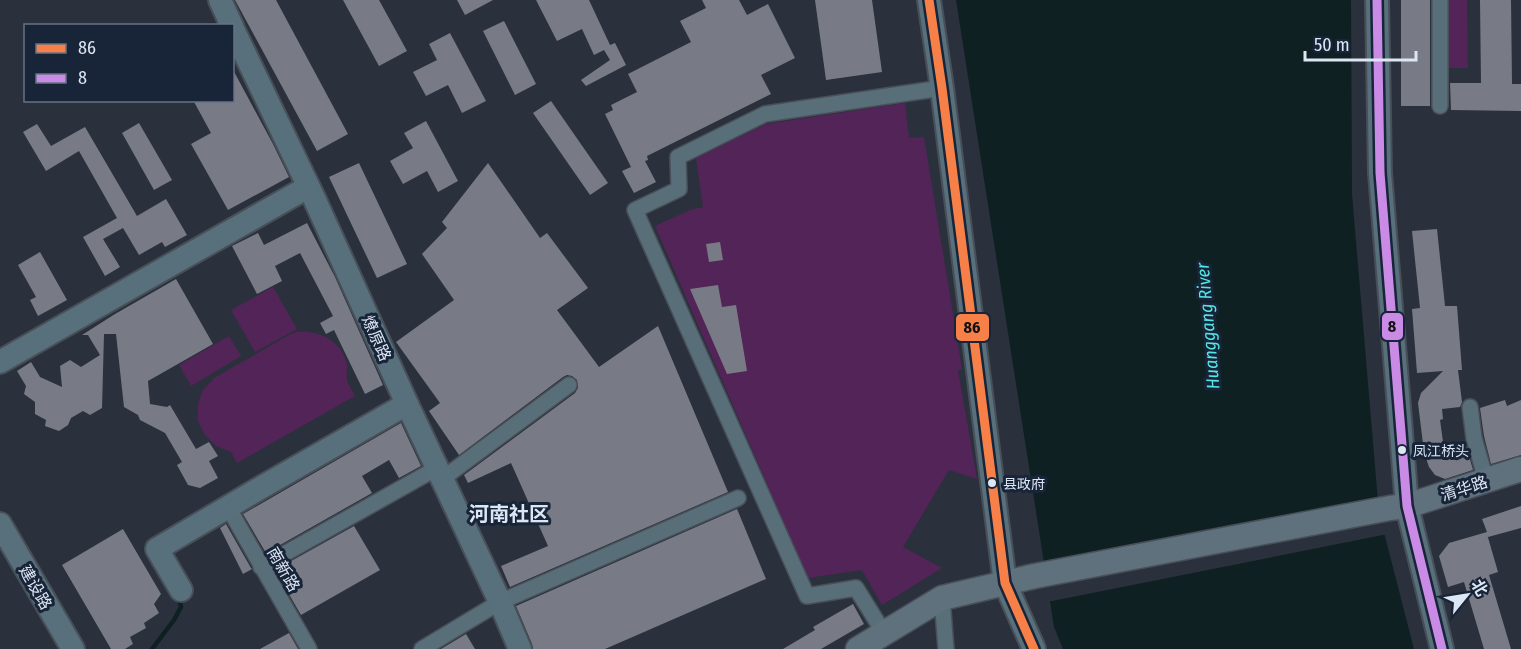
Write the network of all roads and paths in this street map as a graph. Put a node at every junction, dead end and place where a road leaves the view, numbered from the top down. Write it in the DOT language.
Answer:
graph roads {
  1 [pos="220,0"];
  2 [pos="928,0"];
  3 [pos="1377,0"];
  4 [pos="1440,0"];
  5 [pos="231,24"];
  6 [pos="234,30"];
  7 [pos="942,88"];
  8 [pos="1440,106"];
  9 [pos="308,187"];
  10 [pos="0,362"];
  11 [pos="569,385"];
  12 [pos="407,404"];
  13 [pos="1470,407"];
  14 [pos="1521,469"];
  15 [pos="440,473"];
  16 [pos="1486,480"];
  17 [pos="738,498"];
  18 [pos="228,507"];
  19 [pos="1397,512"];
  20 [pos="0,524"];
  21 [pos="261,567"];
  22 [pos="1005,583"];
  23 [pos="181,590"];
  24 [pos="942,598"];
  25 [pos="500,602"];
  26 [pos="884,633"];
  27 [pos="73,649"];
  28 [pos="309,649"];
  29 [pos="422,649"];
  30 [pos="520,649"];
  31 [pos="858,649"];
  32 [pos="946,649"];
  33 [pos="1034,649"];
  34 [pos="1442,649"];
  1 -- 5 [label="main road, 燎原路"];
  2 -- 7 [label="main road"];
  3 -- 19 [label="main road"];
  4 -- 8 [label="street"];
  6 -- 9 [label="main road, 燎原路"];
  7 -- 22 [label="main road"];
  7 -- 26 [label="street"];
  9 -- 10 [label="main road"];
  9 -- 12 [label="main road, 燎原路"];
  11 -- 15 [label="street"];
  12 -- 15 [label="main road, 燎原路"];
  12 -- 18 [label="main road"];
  13 -- 16 [label="street"];
  14 -- 16 [label="main road, 清华路"];
  15 -- 21 [label="street"];
  15 -- 25 [label="main road, 燎原路"];
  16 -- 19 [label="main road, 清华路"];
  17 -- 25 [label="street"];
  18 -- 21 [label="street, 南新路"];
  18 -- 23 [label="main road"];
  19 -- 22 [label="main road, 清华路"];
  19 -- 34 [label="main road"];
  20 -- 27 [label="main road, 建设路"];
  21 -- 28 [label="street, 南新路"];
  22 -- 24 [label="main road, 清华路"];
  22 -- 33 [label="main road"];
  24 -- 26 [label="main road, 清华路"];
  24 -- 32 [label="street"];
  25 -- 29 [label="street"];
  25 -- 30 [label="main road, 燎原路"];
  26 -- 31 [label="main road, 清华路"];
}
